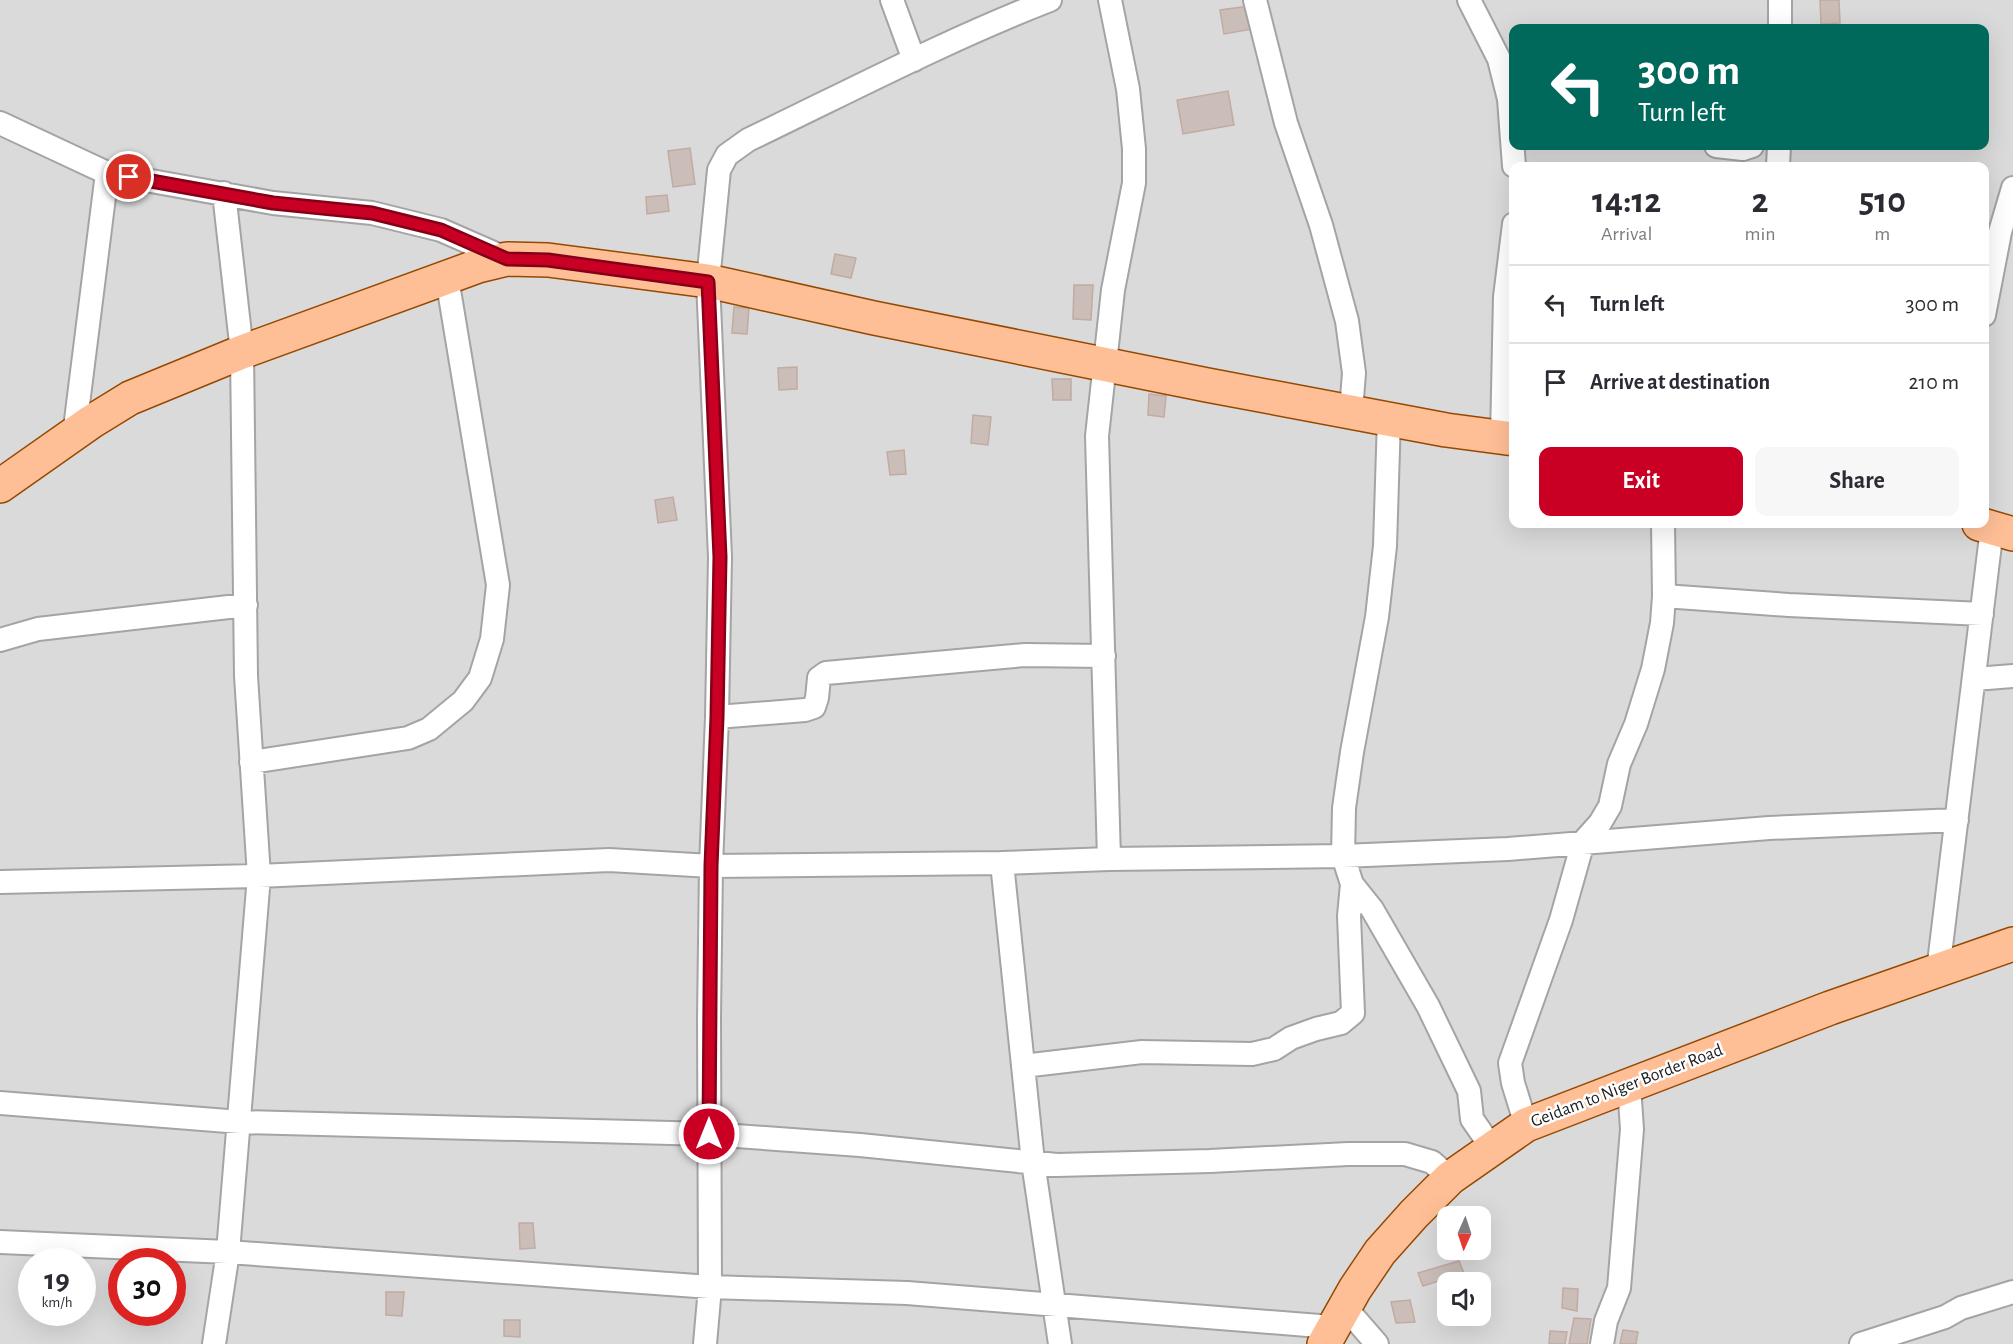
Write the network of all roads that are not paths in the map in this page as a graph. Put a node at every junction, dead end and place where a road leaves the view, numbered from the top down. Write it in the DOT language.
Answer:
graph roads {
  1 [pos="892,0"];
  2 [pos="1050,0"];
  3 [pos="1110,0"];
  4 [pos="1255,0"];
  5 [pos="1469,0"];
  6 [pos="1779,0"];
  7 [pos="1780,24"];
  8 [pos="914,60"];
  9 [pos="1509,99"];
  10 [pos="0,123"];
  11 [pos="107,173"];
  12 [pos="2013,188"];
  13 [pos="224,193"];
  14 [pos="507,259"];
  15 [pos="1509,270"];
  16 [pos="447,278"];
  17 [pos="708,282"];
  18 [pos="1989,289"];
  19 [pos="242,352"];
  20 [pos="1104,364"];
  21 [pos="1351,411"];
  22 [pos="1389,418"];
  23 [pos="74,436"];
  24 [pos="1508,439"];
  25 [pos="0,486"];
  26 [pos="1663,528"];
  27 [pos="1995,528"];
  28 [pos="1664,596"];
  29 [pos="246,605"];
  30 [pos="1982,614"];
  31 [pos="0,640"];
  32 [pos="1104,656"];
  33 [pos="2013,676"];
  34 [pos="1975,679"];
  35 [pos="717,717"];
  36 [pos="252,762"];
  37 [pos="1957,820"];
  38 [pos="1583,842"];
  39 [pos="1342,856"];
  40 [pos="1109,859"];
  41 [pos="1002,863"];
  42 [pos="711,866"];
  43 [pos="259,876"];
  44 [pos="0,882"];
  45 [pos="1352,884"];
  46 [pos="2013,944"];
  47 [pos="1938,971"];
  48 [pos="1023,1066"];
  49 [pos="1629,1086"];
  50 [pos="0,1103"];
  51 [pos="240,1122"];
  52 [pos="1526,1125"];
  53 [pos="709,1134"];
  54 [pos="1492,1148"];
  55 [pos="1034,1162"];
  56 [pos="1450,1178"];
  57 [pos="0,1242"];
  58 [pos="228,1252"];
  59 [pos="710,1287"];
  60 [pos="2013,1292"];
  61 [pos="1054,1304"];
  62 [pos="1333,1326"];
  63 [pos="214,1344"];
  64 [pos="705,1344"];
  65 [pos="1060,1344"];
  66 [pos="1377,1344"];
  67 [pos="1602,1344"];
  68 [pos="1861,1344"];
  1 -- 8 [label="street"];
  2 -- 8 [label="street"];
  3 -- 20 [label="street"];
  4 -- 21 [label="street"];
  5 -- 9 [label="street"];
  6 -- 7 [label="street"];
  8 -- 17 [label="street"];
  10 -- 11 [label="street"];
  11 -- 13 [label="street"];
  11 -- 23 [label="street"];
  12 -- 18 [label="street"];
  13 -- 14 [label="street"];
  13 -- 19 [label="street"];
  14 -- 16 [label="main road"];
  14 -- 17 [label="main road"];
  15 -- 24 [label="street"];
  16 -- 19 [label="main road"];
  16 -- 36 [label="street"];
  17 -- 20 [label="main road"];
  17 -- 35 [label="street"];
  19 -- 23 [label="main road"];
  19 -- 29 [label="street"];
  20 -- 21 [label="main road"];
  20 -- 32 [label="street"];
  21 -- 22 [label="main road"];
  22 -- 24 [label="main road"];
  22 -- 39 [label="street"];
  23 -- 25 [label="main road"];
  26 -- 28 [label="street"];
  27 -- 30 [label="street"];
  28 -- 30 [label="street"];
  28 -- 38 [label="street"];
  29 -- 31 [label="street"];
  29 -- 36 [label="street"];
  30 -- 34 [label="street"];
  32 -- 35 [label="street"];
  32 -- 40 [label="street"];
  33 -- 34 [label="street"];
  34 -- 37 [label="street"];
  35 -- 42 [label="street"];
  36 -- 43 [label="street"];
  37 -- 38 [label="street"];
  37 -- 47 [label="street"];
  38 -- 39 [label="street"];
  38 -- 52 [label="street"];
  39 -- 40 [label="street"];
  39 -- 45 [label="street"];
  40 -- 41 [label="street"];
  41 -- 42 [label="street"];
  41 -- 48 [label="street"];
  42 -- 43 [label="street"];
  42 -- 53 [label="street"];
  43 -- 44 [label="street"];
  43 -- 51 [label="street"];
  45 -- 48 [label="street"];
  45 -- 54 [label="street"];
  46 -- 47 [label="main road, Geidam to Niger Border Road"];
  47 -- 49 [label="main road, Geidam to Niger Border Road"];
  48 -- 55 [label="street"];
  49 -- 52 [label="main road, Geidam to Niger Border Road"];
  49 -- 67 [label="street"];
  50 -- 51 [label="street"];
  51 -- 53 [label="street"];
  51 -- 58 [label="street"];
  52 -- 54 [label="main road, Geidam to Niger Border Road"];
  53 -- 55 [label="street"];
  53 -- 59 [label="street"];
  54 -- 56 [label="main road, Geidam to Niger Border Road"];
  55 -- 56 [label="street"];
  55 -- 61 [label="street"];
  56 -- 62 [label="main road, Geidam to Niger Border Road"];
  57 -- 58 [label="street"];
  58 -- 59 [label="street"];
  58 -- 63 [label="street"];
  59 -- 61 [label="street"];
  59 -- 64 [label="street"];
  60 -- 68 [label="street"];
  61 -- 62 [label="street"];
  61 -- 65 [label="street"];
  62 -- 66 [label="street"];
}
